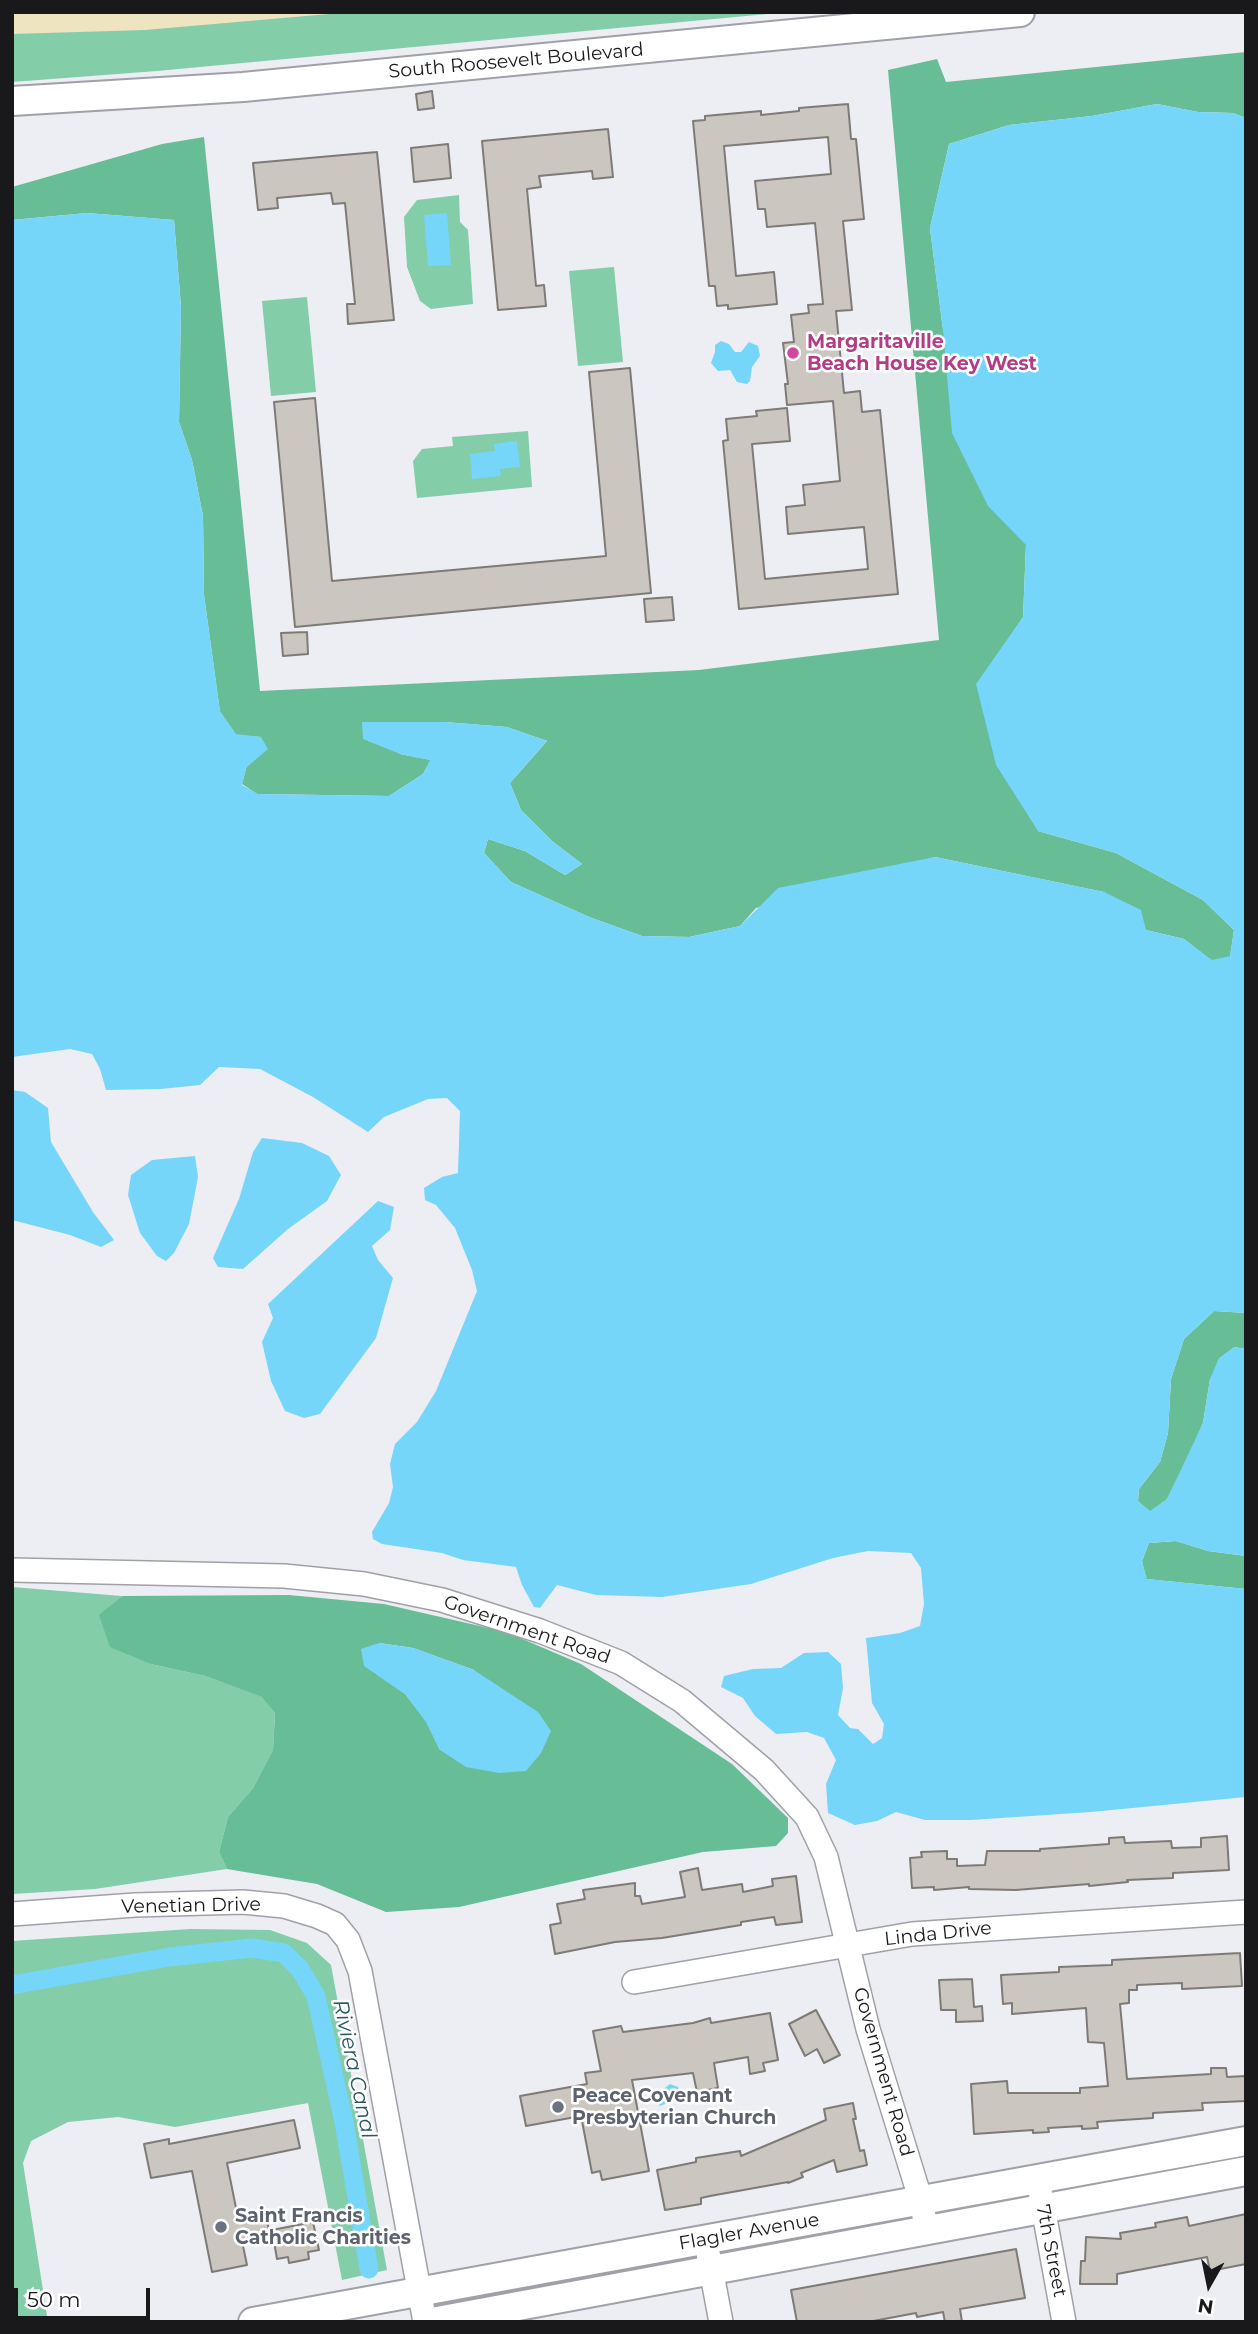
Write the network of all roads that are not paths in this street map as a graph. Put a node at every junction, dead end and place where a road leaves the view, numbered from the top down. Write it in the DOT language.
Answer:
graph roads {
  1 [pos="1020,12"];
  2 [pos="12,101"];
  3 [pos="12,1570"];
  4 [pos="1246,1912"];
  5 [pos="12,1914"];
  6 [pos="847,1945"];
  7 [pos="634,1982"];
  8 [pos="1246,2141"];
  9 [pos="1246,2171"];
  10 [pos="1038,2180"];
  11 [pos="921,2201"];
  12 [pos="1043,2210"];
  13 [pos="927,2231"];
  14 [pos="706,2240"];
  15 [pos="712,2271"];
  16 [pos="420,2292"];
  17 [pos="253,2322"];
  18 [pos="425,2322"];
  19 [pos="432,2322"];
  20 [pos="721,2322"];
  21 [pos="1064,2322"];
  1 -- 2 [label="main road, South Roosevelt Boulevard"];
  3 -- 6 [label="street, Government Road"];
  4 -- 6 [label="street, Linda Drive"];
  5 -- 16 [label="street, Venetian Drive"];
  6 -- 7 [label="street, Linda Drive"];
  6 -- 11 [label="street, Government Road"];
  8 -- 10 [label="main road, Flagler Avenue"];
  9 -- 12 [label="main road, Flagler Avenue"];
  10 -- 11 [label="main road, Flagler Avenue"];
  10 -- 12 [label="street, 7th Street"];
  11 -- 13 [label="street, Government Road"];
  11 -- 14 [label="main road, Flagler Avenue"];
  12 -- 13 [label="main road, Flagler Avenue"];
  12 -- 21 [label="street, 7th Street"];
  13 -- 15 [label="main road, Flagler Avenue"];
  14 -- 15 [label="street"];
  14 -- 16 [label="main road, Flagler Avenue"];
  15 -- 19 [label="main road, Flagler Avenue"];
  15 -- 20 [label="street"];
  16 -- 17 [label="main road, Flagler Avenue"];
  16 -- 18 [label="street, Venetian Drive"];
}
